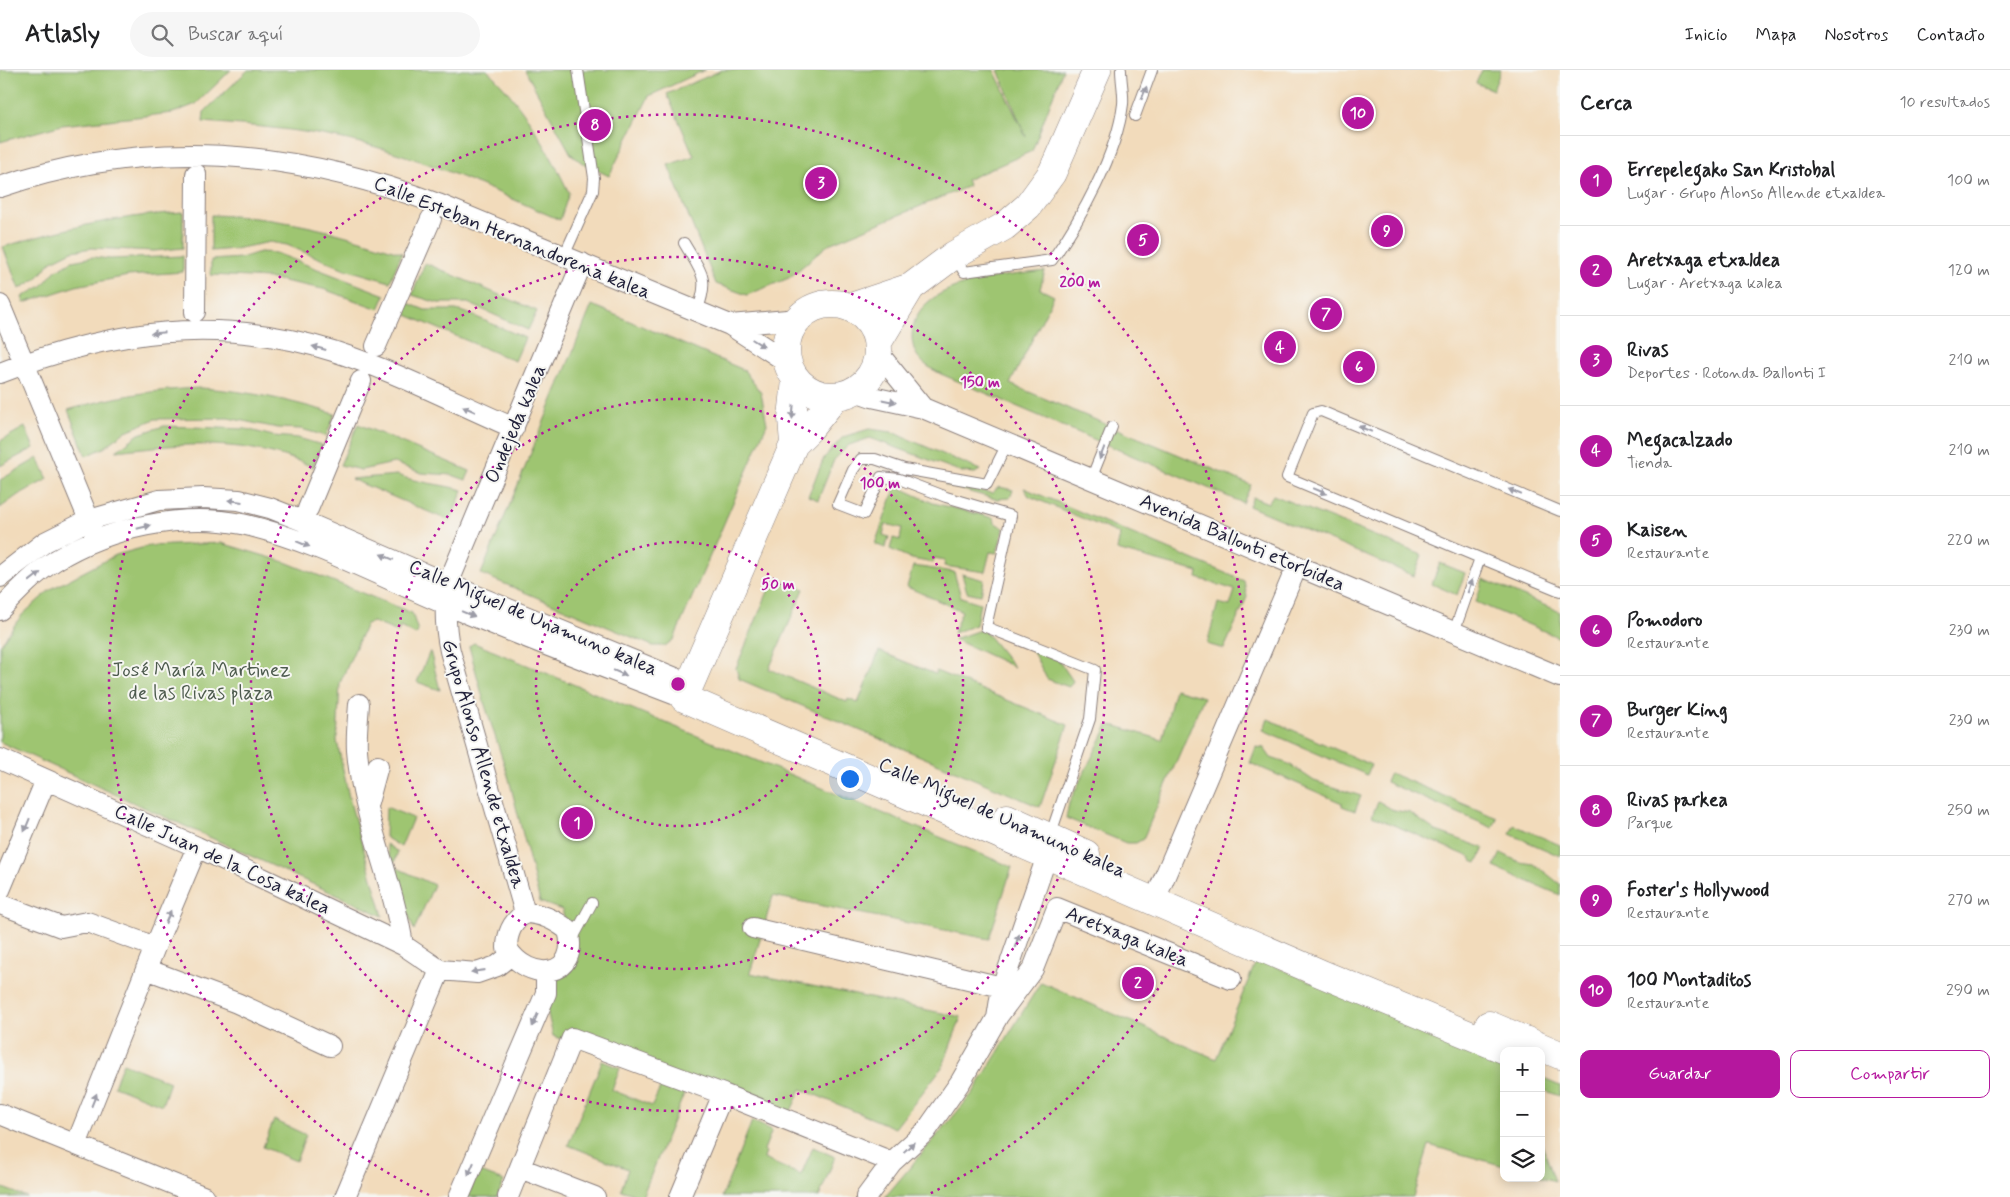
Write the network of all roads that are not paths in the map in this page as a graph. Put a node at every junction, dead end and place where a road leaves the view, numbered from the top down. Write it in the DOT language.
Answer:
graph roads {
  1 [pos="578,70"];
  2 [pos="1097,70"];
  3 [pos="1121,70"];
  4 [pos="1152,70"];
  5 [pos="1135,116"];
  6 [pos="196,174"];
  7 [pos="0,187"];
  8 [pos="431,219"];
  9 [pos="684,243"];
  10 [pos="954,255"];
  11 [pos="573,259"];
  12 [pos="911,287"];
  13 [pos="0,305"];
  14 [pos="851,307"];
  15 [pos="194,312"];
  16 [pos="697,312"];
  17 [pos="798,319"];
  18 [pos="730,325"];
  19 [pos="376,346"];
  20 [pos="878,348"];
  21 [pos="24,364"];
  22 [pos="792,371"];
  23 [pos="0,373"];
  24 [pos="362,381"];
  25 [pos="845,394"];
  26 [pos="923,408"];
  27 [pos="1112,427"];
  28 [pos="514,428"];
  29 [pos="794,444"];
  30 [pos="1007,444"];
  31 [pos="904,469"];
  32 [pos="900,479"];
  33 [pos="1091,479"];
  34 [pos="308,509"];
  35 [pos="1560,511"];
  36 [pos="89,520"];
  37 [pos="97,540"];
  38 [pos="1480,558"];
  39 [pos="1297,566"];
  40 [pos="0,577"];
  41 [pos="448,584"];
  42 [pos="1560,591"];
  43 [pos="445,604"];
  44 [pos="0,610"];
  45 [pos="1454,632"];
  46 [pos="1560,677"];
  47 [pos="687,691"];
  48 [pos="359,704"];
  49 [pos="0,759"];
  50 [pos="378,766"];
  51 [pos="46,780"];
  52 [pos="367,808"];
  53 [pos="1048,846"];
  54 [pos="197,847"];
  55 [pos="0,890"];
  56 [pos="1158,895"];
  57 [pos="592,902"];
  58 [pos="0,904"];
  59 [pos="525,913"];
  60 [pos="753,928"];
  61 [pos="571,941"];
  62 [pos="403,944"];
  63 [pos="155,947"];
  64 [pos="511,955"];
  65 [pos="146,969"];
  66 [pos="440,970"];
  67 [pos="546,973"];
  68 [pos="1231,979"];
  69 [pos="1002,987"];
  70 [pos="997,1018"];
  71 [pos="330,1046"];
  72 [pos="1500,1047"];
  73 [pos="1560,1055"];
  74 [pos="1545,1066"];
  75 [pos="1560,1072"];
  76 [pos="723,1094"];
  77 [pos="0,1114"];
  78 [pos="76,1145"];
  79 [pos="892,1162"];
  80 [pos="520,1168"];
  81 [pos="205,1197"];
  82 [pos="346,1197"];
  83 [pos="459,1197"];
  84 [pos="508,1197"];
  85 [pos="595,1197"];
  86 [pos="680,1197"];
  87 [pos="866,1197"];
  1 -- 11 [label="lane"];
  2 -- 10 [label="street"];
  3 -- 10 [label="lane"];
  5 -- 4 [label="lane, one-way"];
  6 -- 15 [label="street"];
  7 -- 11 [label="street, Calle Esteban Hernandorena kalea"];
  8 -- 19 [label="street"];
  9 -- 16 [label="lane"];
  10 -- 12 [label="street"];
  11 -- 16 [label="street, Calle Esteban Hernandorena kalea"];
  11 -- 28 [label="street, Ondejeda kalea"];
  12 -- 14 [label="street"];
  12 -- 20 [label="street"];
  13 -- 21 [label="street"];
  14 -- 17 [label="street"];
  14 -- 20 [label="street"];
  16 -- 18 [label="street, Calle Esteban Hernandorena kalea"];
  17 -- 18 [label="street"];
  17 -- 22 [label="street"];
  18 -- 22 [label="street, Calle Esteban Hernandorena kalea, one-way"];
  20 -- 25 [label="street"];
  20 -- 26 [label="street, Avenida Ballonti etorbidea"];
  21 -- 23 [label="street"];
  28 -- 21 [label="street, one-way"];
  21 -- 36 [label="street"];
  22 -- 25 [label="street"];
  22 -- 29 [label="street, one-way"];
  24 -- 34 [label="street"];
  25 -- 26 [label="street, Avenida Ballonti etorbidea, one-way"];
  25 -- 29 [label="street"];
  26 -- 30 [label="street, Avenida Ballonti etorbidea"];
  27 -- 33 [label="lane, one-way"];
  28 -- 41 [label="street, Ondejeda kalea"];
  29 -- 47 [label="street"];
  30 -- 31 [label="lane"];
  30 -- 33 [label="street, Avenida Ballonti etorbidea"];
  31 -- 32 [label="lane"];
  31 -- 32 [label="lane"];
  32 -- 53 [label="lane"];
  33 -- 39 [label="street, Avenida Ballonti etorbidea"];
  35 -- 38 [label="lane, one-way"];
  36 -- 37 [label="street"];
  36 -- 40 [label="street, Calle Miguel de Unamuno kalea"];
  41 -- 36 [label="street, Calle Miguel de Unamuno kalea, one-way"];
  37 -- 43 [label="street, Calle Miguel de Unamuno kalea, one-way"];
  44 -- 37 [label="street, Calle Miguel de Unamuno kalea, one-way"];
  38 -- 42 [label="lane"];
  45 -- 38 [label="lane, one-way"];
  39 -- 45 [label="street, Avenida Ballonti etorbidea"];
  39 -- 56 [label="street"];
  41 -- 43 [label="street, Grupo Alonso Allende etxaldea"];
  41 -- 47 [label="street, Calle Miguel de Unamuno kalea"];
  43 -- 47 [label="street, Calle Miguel de Unamuno kalea, one-way"];
  43 -- 59 [label="street, Grupo Alonso Allende etxaldea"];
  45 -- 46 [label="street, Avenida Ballonti etorbidea"];
  47 -- 53 [label="street, Calle Miguel de Unamuno kalea"];
  48 -- 52 [label="street"];
  49 -- 51 [label="street, Calle Juan de la Cosa kalea"];
  50 -- 52 [label="street"];
  51 -- 54 [label="street, Calle Juan de la Cosa kalea"];
  51 -- 55 [label="street, one-way"];
  52 -- 62 [label="street"];
  53 -- 56 [label="street, Calle Miguel de Unamuno kalea"];
  69 -- 53 [label="street, one-way"];
  54 -- 62 [label="street, Calle Juan de la Cosa kalea"];
  63 -- 54 [label="street, one-way"];
  56 -- 72 [label="street, Calle Miguel de Unamuno kalea"];
  56 -- 73 [label="street, Calle Miguel de Unamuno kalea"];
  57 -- 61 [label="lane"];
  58 -- 63 [label="street"];
  59 -- 61 [label="street"];
  59 -- 64 [label="street"];
  60 -- 69 [label="street"];
  61 -- 67 [label="street"];
  62 -- 66 [label="street, Calle Juan de la Cosa kalea"];
  63 -- 65 [label="street"];
  64 -- 66 [label="street, one-way"];
  64 -- 67 [label="street"];
  65 -- 71 [label="street"];
  78 -- 65 [label="street, one-way"];
  66 -- 82 [label="street"];
  67 -- 83 [label="street, one-way"];
  68 -- 70 [label="street, Aretxaga kalea"];
  69 -- 70 [label="street"];
  79 -- 70 [label="street, one-way"];
  74 -- 75 [label="street"];
  76 -- 79 [label="street"];
  76 -- 80 [label="street"];
  76 -- 86 [label="street"];
  77 -- 78 [label="street"];
  78 -- 81 [label="street"];
  79 -- 87 [label="street"];
  80 -- 84 [label="street"];
  80 -- 85 [label="street"];
}
